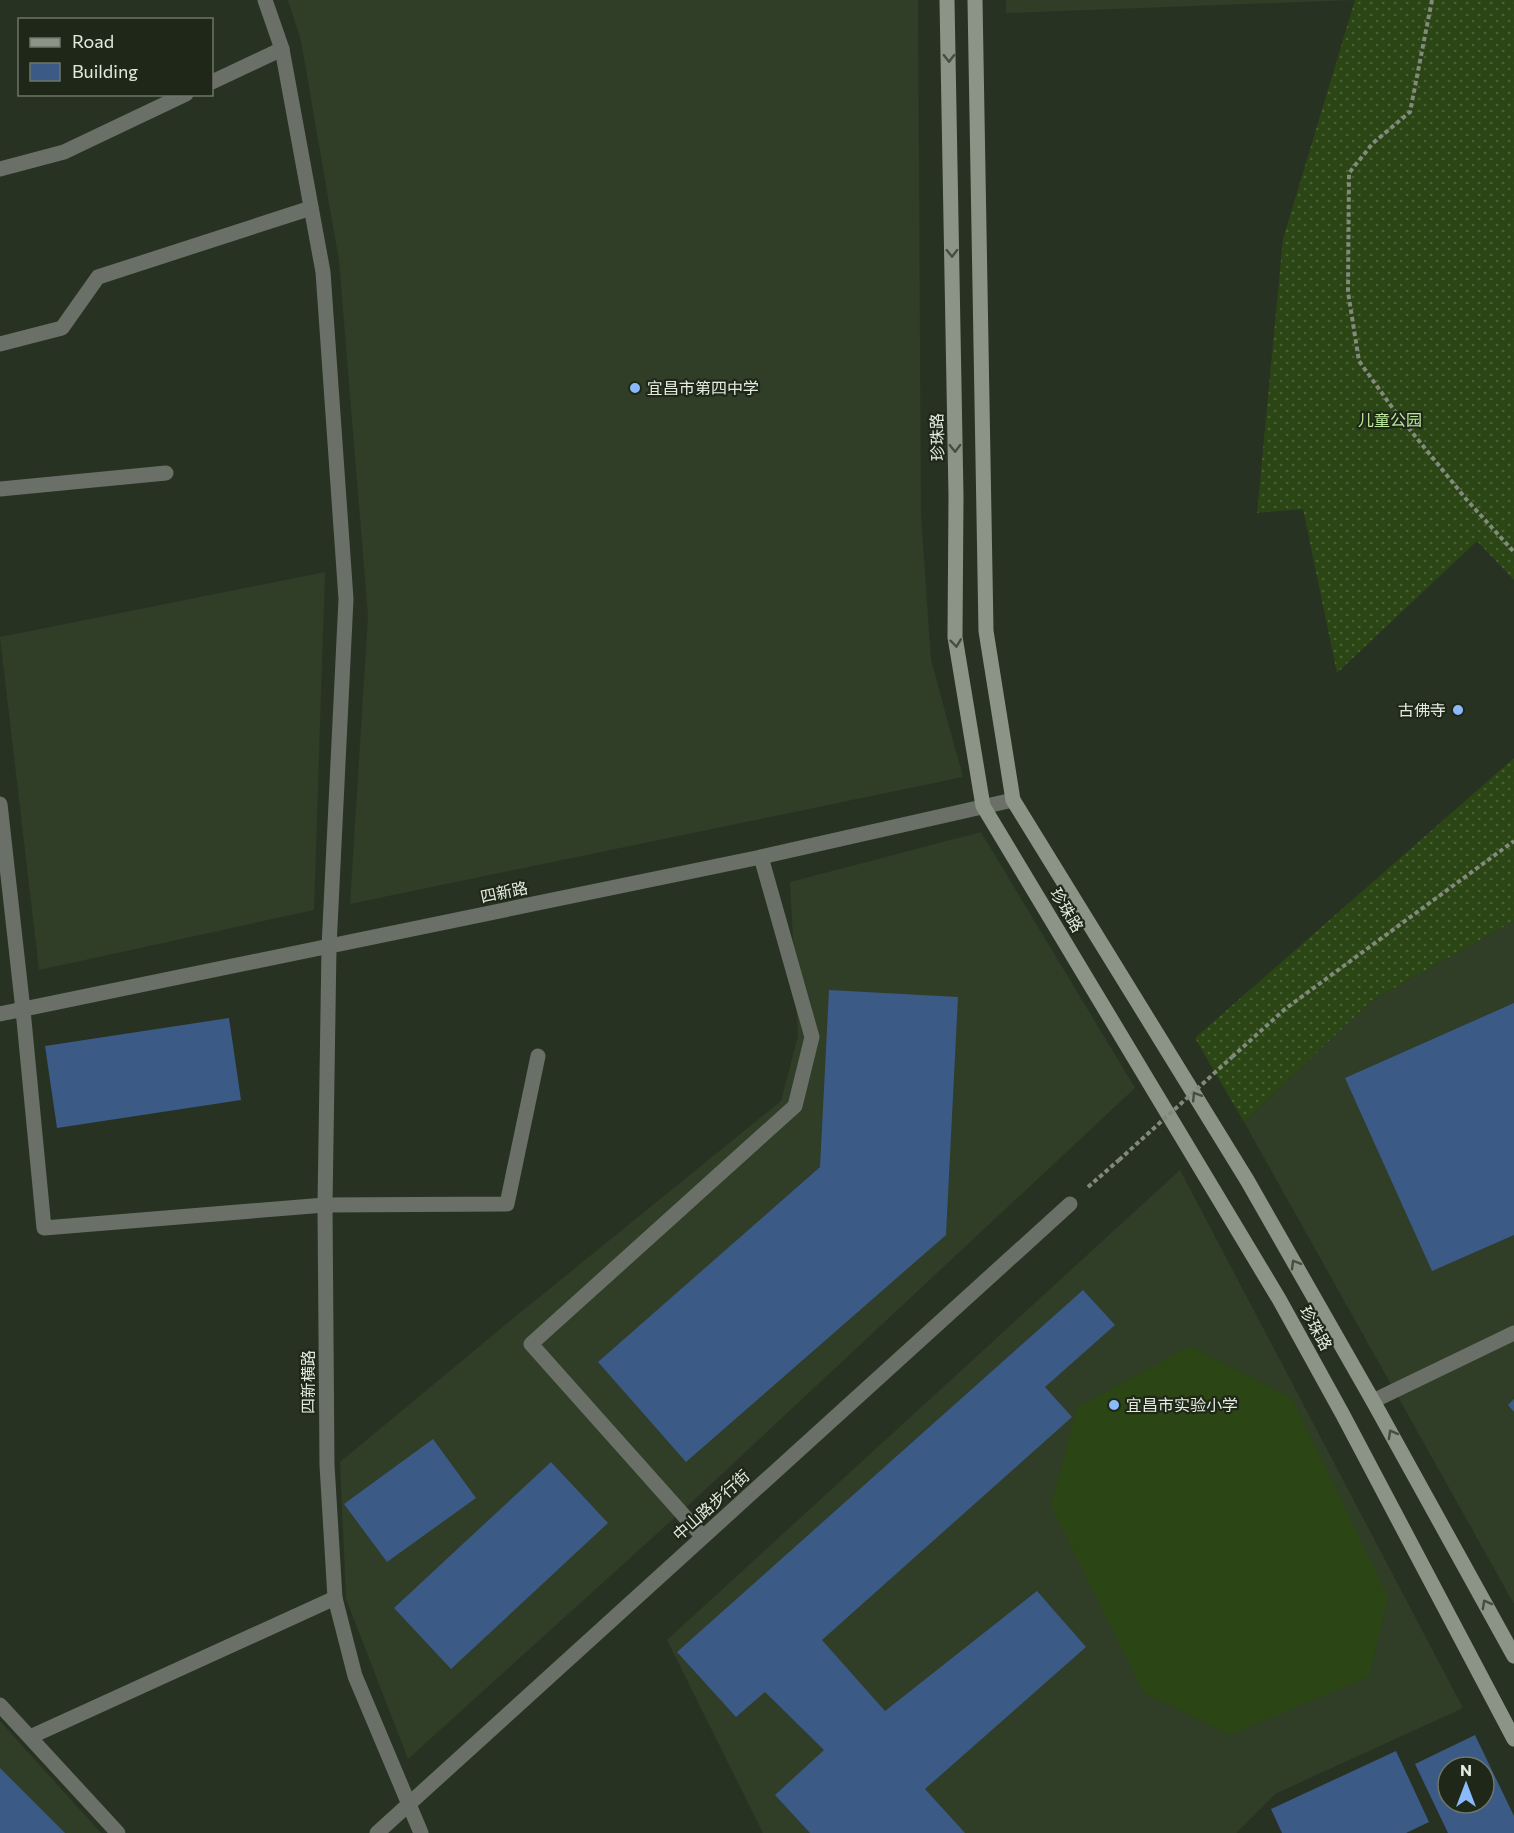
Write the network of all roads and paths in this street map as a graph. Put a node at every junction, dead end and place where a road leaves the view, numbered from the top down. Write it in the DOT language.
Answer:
graph roads {
  1 [pos="265,0"];
  2 [pos="948,0"];
  3 [pos="975,0"];
  4 [pos="1432,0"];
  5 [pos="282,50"];
  6 [pos="213,82"];
  7 [pos="182,96"];
  8 [pos="0,169"];
  9 [pos="311,208"];
  10 [pos="0,344"];
  11 [pos="166,472"];
  12 [pos="0,489"];
  13 [pos="1514,552"];
  14 [pos="1013,800"];
  15 [pos="0,804"];
  16 [pos="983,806"];
  17 [pos="1514,841"];
  18 [pos="760,857"];
  19 [pos="329,947"];
  20 [pos="23,1010"];
  21 [pos="0,1014"];
  22 [pos="538,1056"];
  23 [pos="1070,1204"];
  24 [pos="325,1205"];
  25 [pos="1514,1333"];
  26 [pos="1374,1401"];
  27 [pos="703,1537"];
  28 [pos="335,1598"];
  29 [pos="1514,1656"];
  30 [pos="0,1705"];
  31 [pos="30,1737"];
  32 [pos="1514,1739"];
  33 [pos="408,1804"];
  34 [pos="118,1833"];
  35 [pos="376,1833"];
  36 [pos="421,1833"];
  1 -- 5 [label="street, 四新横路"];
  2 -- 16 [label="main road, 珍珠路, one-way"];
  3 -- 14 [label="main road, 珍珠路"];
  4 -- 13 [label="path"];
  5 -- 6 [label="street"];
  5 -- 9 [label="street, 四新横路"];
  7 -- 8 [label="street"];
  9 -- 10 [label="street"];
  9 -- 19 [label="street, 四新横路"];
  11 -- 12 [label="street"];
  14 -- 16 [label="street, 四新路"];
  26 -- 14 [label="main road, 珍珠路, one-way"];
  15 -- 20 [label="street"];
  16 -- 18 [label="street, 四新路"];
  16 -- 32 [label="main road, 珍珠路"];
  17 -- 23 [label="path, bridge"];
  18 -- 19 [label="street, 四新路"];
  18 -- 27 [label="street"];
  19 -- 20 [label="street, 四新路"];
  19 -- 24 [label="street, 四新横路"];
  20 -- 21 [label="street, 四新路"];
  20 -- 24 [label="street"];
  22 -- 24 [label="street"];
  23 -- 27 [label="street, 中山路步行街"];
  24 -- 28 [label="street, 四新横路"];
  25 -- 26 [label="street"];
  29 -- 26 [label="main road, 珍珠路, one-way"];
  27 -- 33 [label="street, 中山路步行街"];
  28 -- 31 [label="street"];
  28 -- 33 [label="street, 四新横路"];
  30 -- 31 [label="street"];
  31 -- 34 [label="street"];
  33 -- 35 [label="street, 中山路步行街"];
  33 -- 36 [label="street, 四新横路"];
}
